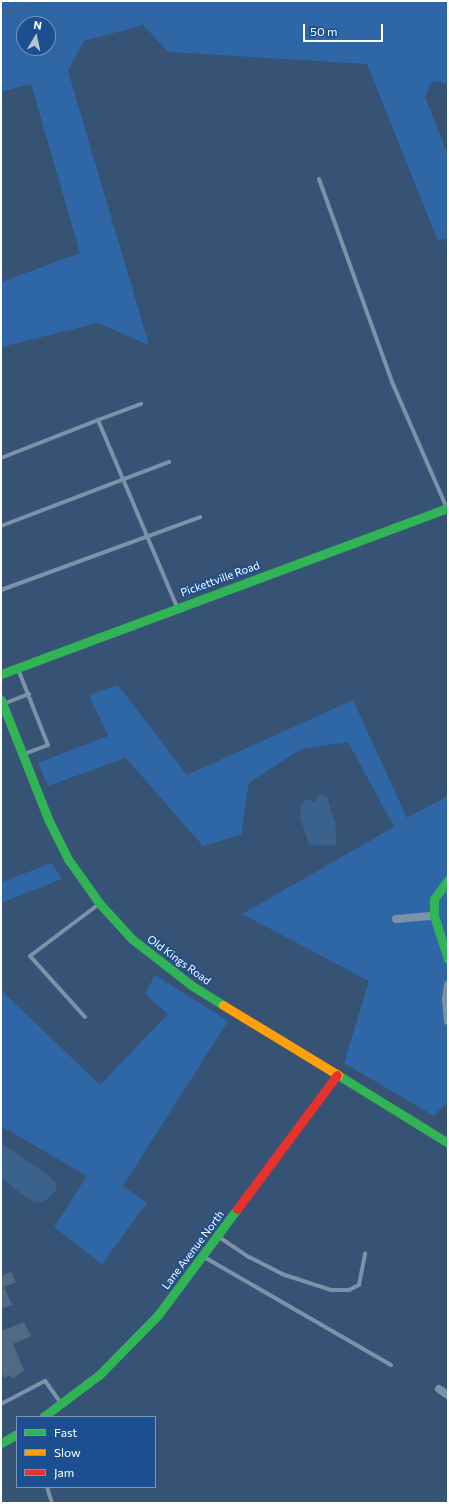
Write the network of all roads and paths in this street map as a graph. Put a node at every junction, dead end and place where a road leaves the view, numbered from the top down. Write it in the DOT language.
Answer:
graph roads {
  1 [pos="319,179"];
  2 [pos="141,404"];
  3 [pos="98,420"];
  4 [pos="1,458"];
  5 [pos="169,462"];
  6 [pos="123,479"];
  7 [pos="447,508"];
  8 [pos="200,517"];
  9 [pos="1,526"];
  10 [pos="147,536"];
  11 [pos="1,590"];
  12 [pos="177,607"];
  13 [pos="17,667"];
  14 [pos="1,674"];
  15 [pos="29,694"];
  16 [pos="2,702"];
  17 [pos="22,754"];
  18 [pos="448,880"];
  19 [pos="100,904"];
  20 [pos="434,916"];
  21 [pos="396,919"];
  22 [pos="448,959"];
  23 [pos="448,986"];
  24 [pos="85,1017"];
  25 [pos="448,1022"];
  26 [pos="337,1075"];
  27 [pos="448,1143"];
  28 [pos="218,1236"];
  29 [pos="365,1254"];
  30 [pos="204,1256"];
  31 [pos="391,1366"];
  32 [pos="439,1389"];
  33 [pos="448,1395"];
  34 [pos="1,1404"];
  35 [pos="62,1404"];
  36 [pos="44,1416"];
  37 [pos="16,1435"];
  38 [pos="1,1443"];
  39 [pos="47,1488"];
  40 [pos="52,1503"];
  1 -- 7 [label="lane"];
  2 -- 3 [label="lane"];
  3 -- 4 [label="lane"];
  3 -- 6 [label="lane"];
  5 -- 6 [label="lane"];
  6 -- 9 [label="lane"];
  6 -- 10 [label="lane"];
  7 -- 12 [label="main road, Pickettville Road"];
  8 -- 10 [label="lane"];
  10 -- 11 [label="lane"];
  10 -- 12 [label="lane"];
  12 -- 13 [label="main road, Pickettville Road"];
  13 -- 14 [label="main road, Pickettville Road"];
  13 -- 15 [label="lane"];
  15 -- 16 [label="lane"];
  15 -- 17 [label="lane"];
  16 -- 17 [label="main road, Old Kings Road"];
  17 -- 19 [label="main road, Old Kings Road"];
  18 -- 20 [label="main road"];
  19 -- 24 [label="lane"];
  19 -- 26 [label="main road, Old Kings Road"];
  20 -- 21 [label="street"];
  20 -- 22 [label="main road"];
  23 -- 25 [label="street"];
  26 -- 27 [label="main road, Old Kings Road"];
  26 -- 28 [label="main road, Lane Avenue North"];
  28 -- 29 [label="lane"];
  28 -- 30 [label="main road, Lane Avenue North"];
  30 -- 31 [label="lane"];
  30 -- 35 [label="main road, Lane Avenue North"];
  32 -- 33 [label="street"];
  34 -- 35 [label="lane"];
  35 -- 36 [label="main road, Lane Avenue North"];
  37 -- 38 [label="main road"];
  39 -- 40 [label="lane"];
}
